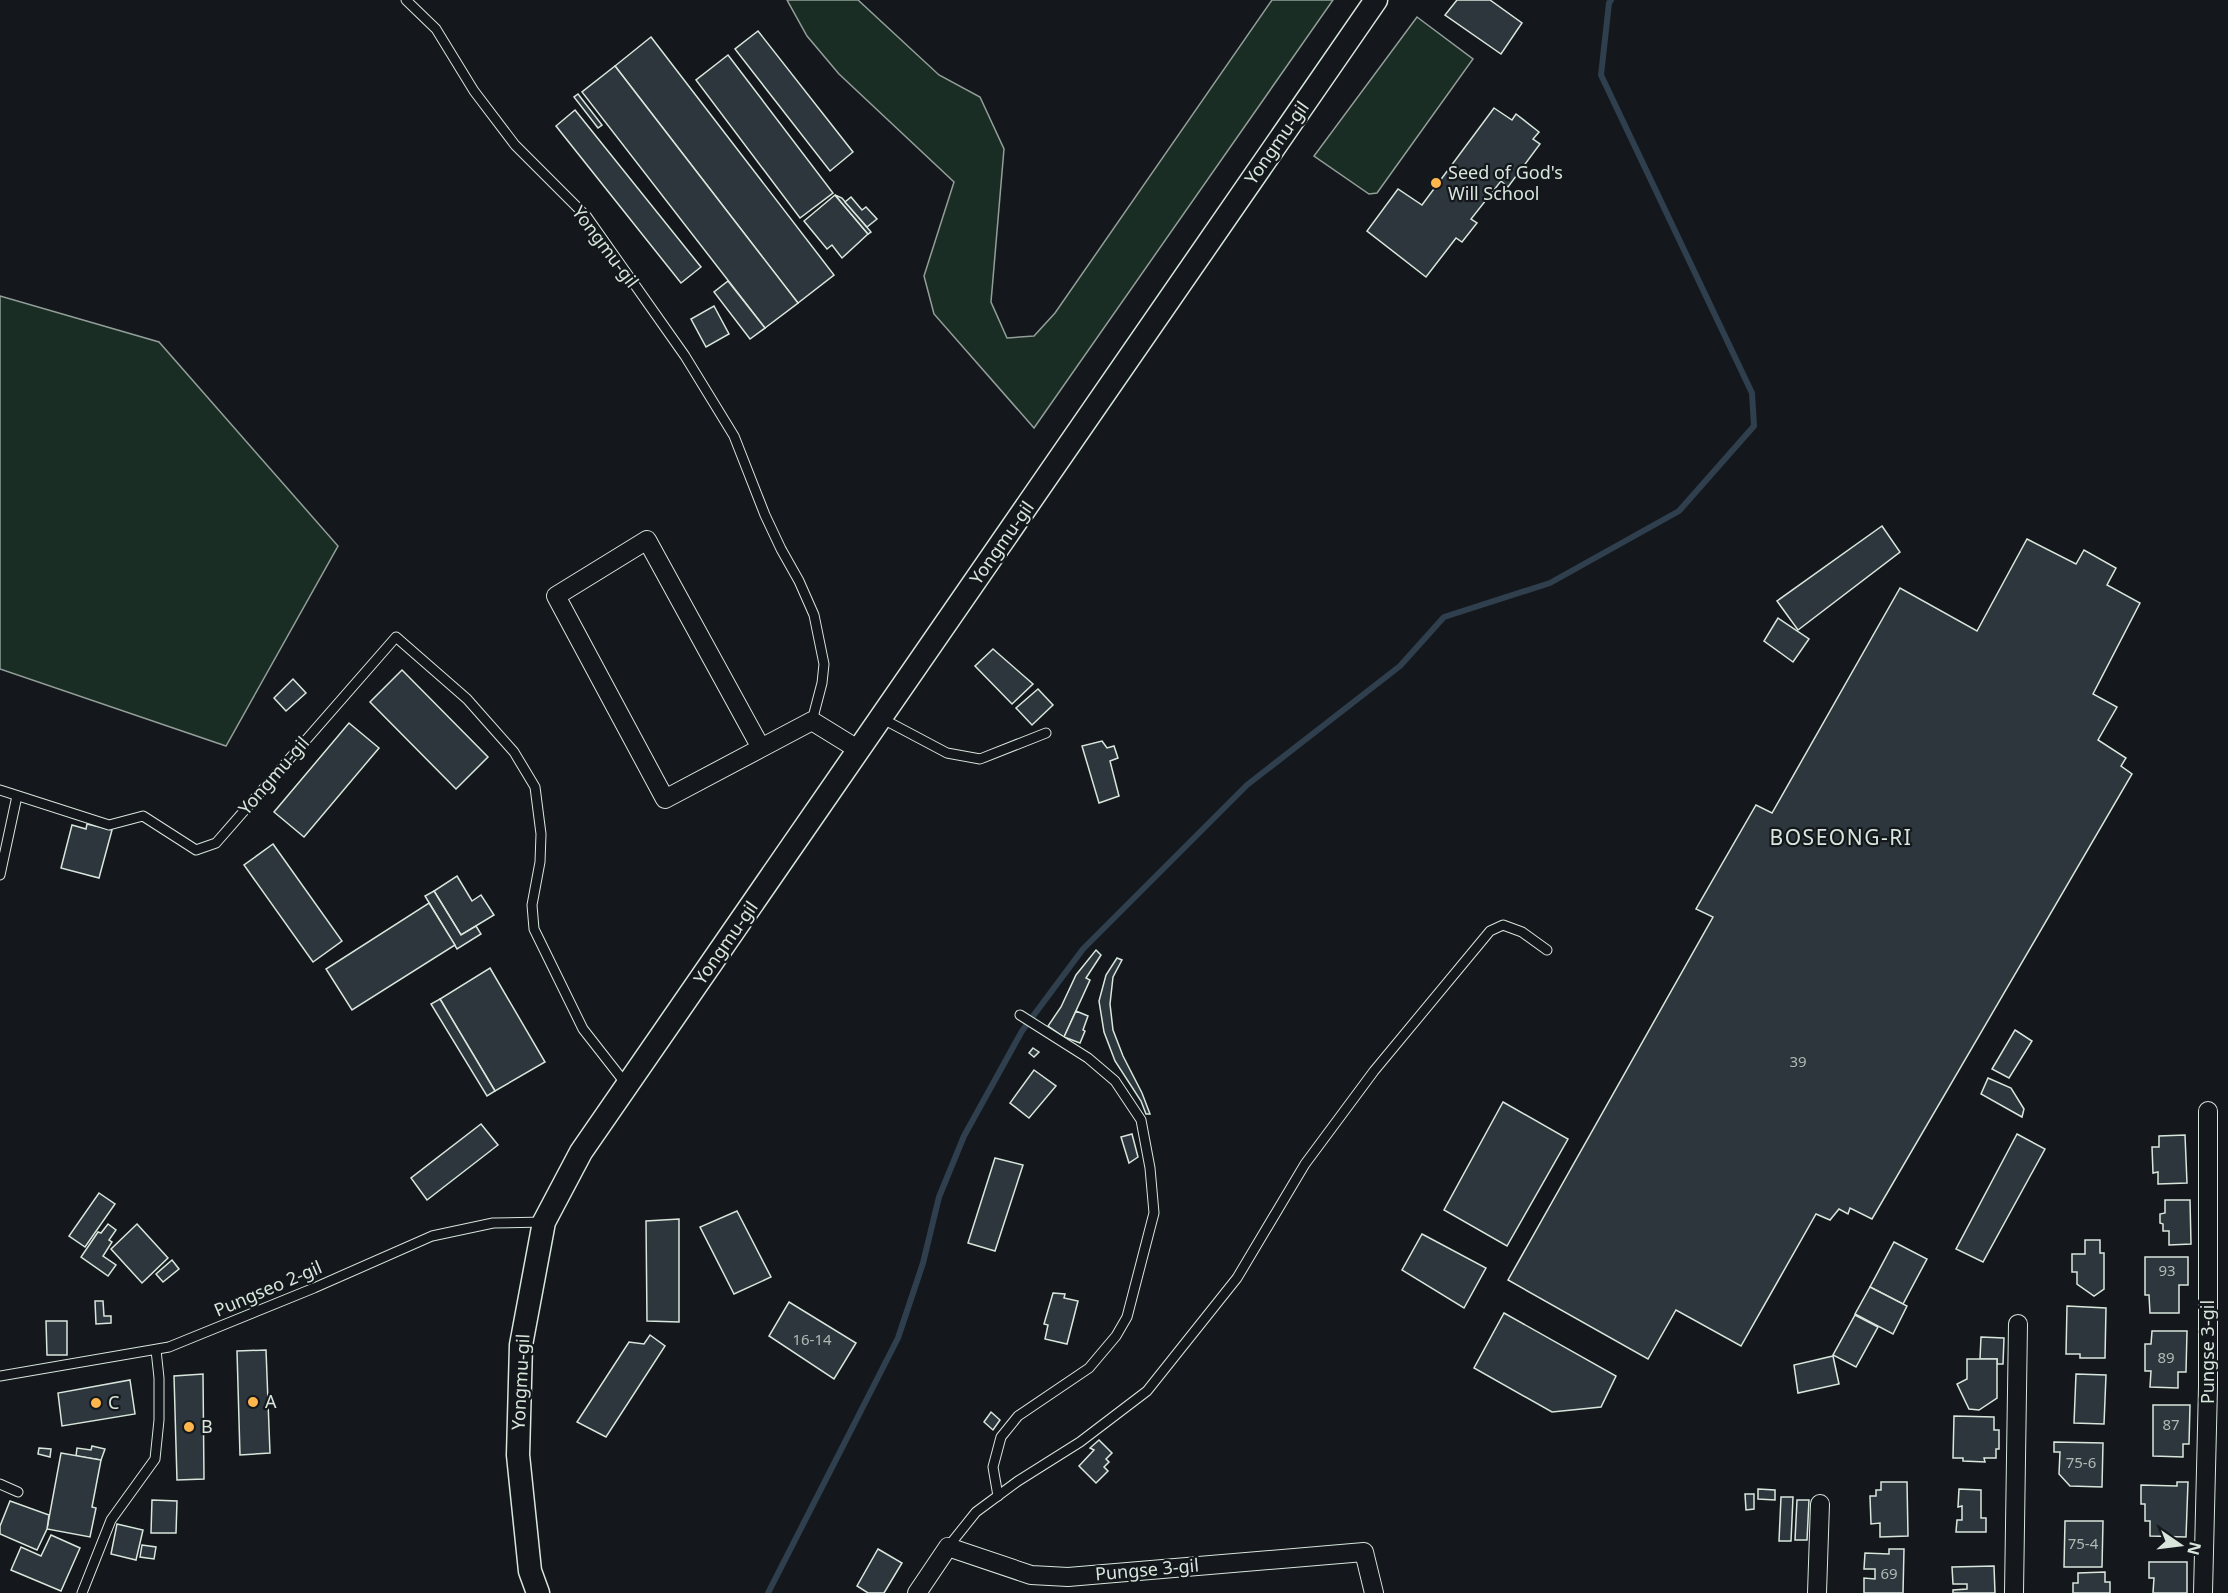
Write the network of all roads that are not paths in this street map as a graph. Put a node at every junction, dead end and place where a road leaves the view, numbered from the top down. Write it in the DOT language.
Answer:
graph roads {
  1 [pos="406,0"];
  2 [pos="1376,0"];
  3 [pos="881,718"];
  4 [pos="812,721"];
  5 [pos="1046,733"];
  6 [pos="761,748"];
  7 [pos="859,750"];
  8 [pos="0,790"];
  9 [pos="17,796"];
  10 [pos="0,875"];
  11 [pos="1547,950"];
  12 [pos="1022,1017"];
  13 [pos="627,1086"];
  14 [pos="2208,1111"];
  15 [pos="544,1222"];
  16 [pos="2018,1324"];
  17 [pos="156,1350"];
  18 [pos="0,1376"];
  19 [pos="0,1484"];
  20 [pos="18,1492"];
  21 [pos="998,1496"];
  22 [pos="1820,1504"];
  23 [pos="948,1547"];
  24 [pos="82,1593"];
  25 [pos="538,1593"];
  26 [pos="917,1593"];
  27 [pos="1374,1593"];
  28 [pos="1817,1593"];
  29 [pos="2014,1593"];
  30 [pos="2203,1593"];
  1 -- 4 [label="lane, Yongmu-gil"];
  2 -- 3 [label="street, Yongmu-gil"];
  3 -- 5 [label="lane"];
  3 -- 7 [label="street, Yongmu-gil"];
  4 -- 6 [label="street"];
  4 -- 7 [label="street"];
  6 -- 6 [label="street"];
  7 -- 13 [label="street, Yongmu-gil"];
  8 -- 9 [label="lane, Yongmu-gil"];
  9 -- 10 [label="lane"];
  9 -- 13 [label="lane, Yongmu-gil"];
  11 -- 21 [label="lane"];
  12 -- 21 [label="lane"];
  13 -- 15 [label="street, Yongmu-gil"];
  14 -- 30 [label="street, Pungse 3-gil"];
  15 -- 17 [label="lane, Pungseo 2-gil"];
  15 -- 25 [label="street, Yongmu-gil"];
  16 -- 29 [label="street"];
  17 -- 18 [label="lane, Pungseo 2-gil"];
  17 -- 24 [label="lane"];
  19 -- 20 [label="lane"];
  21 -- 23 [label="lane"];
  22 -- 28 [label="street"];
  23 -- 26 [label="street"];
  23 -- 27 [label="street, Pungse 3-gil"];
}
